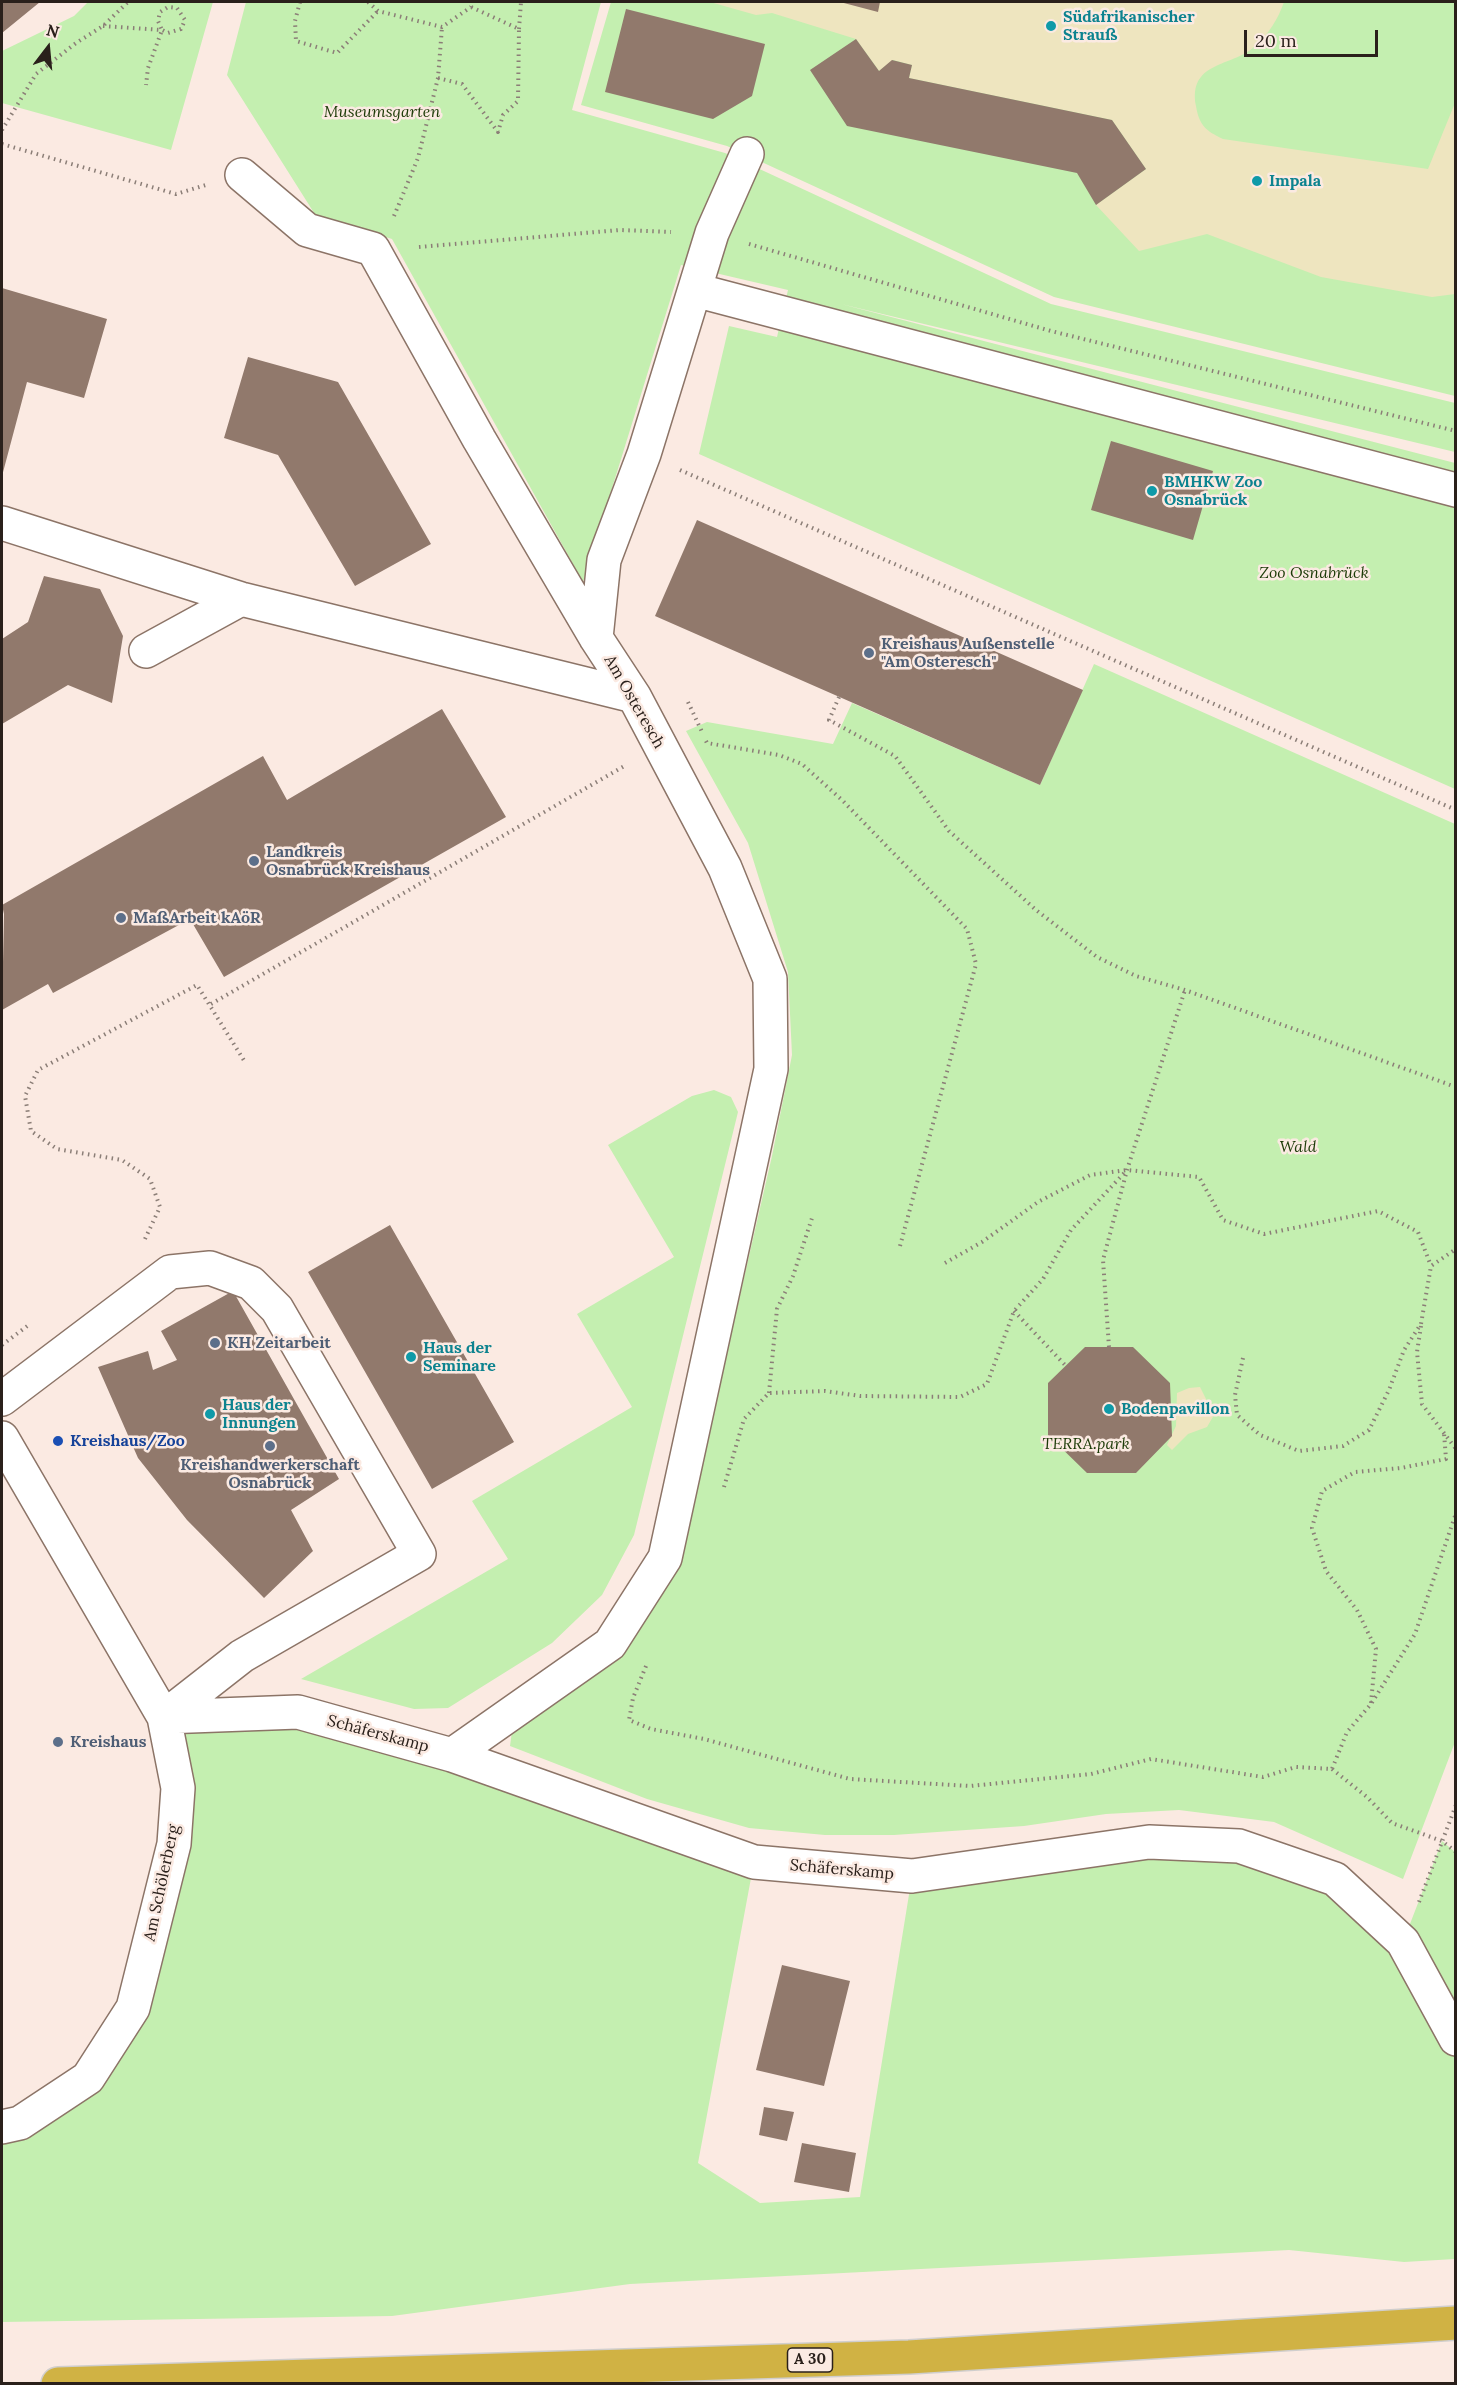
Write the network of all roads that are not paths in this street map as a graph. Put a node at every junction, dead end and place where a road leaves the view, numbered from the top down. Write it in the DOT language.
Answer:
graph roads {
  1 [pos="747,154"];
  2 [pos="242,175"];
  3 [pos="695,290"];
  4 [pos="1455,489"];
  5 [pos="2,523"];
  6 [pos="240,599"];
  7 [pos="596,638"];
  8 [pos="146,651"];
  9 [pos="634,696"];
  10 [pos="2,1399"];
  11 [pos="2,1438"];
  12 [pos="164,1717"];
  13 [pos="452,1755"];
  14 [pos="1455,2039"];
  15 [pos="2,2127"];
  16 [pos="1455,2323"];
  17 [pos="58,2384"];
  1 -- 3 [label="street"];
  2 -- 7 [label="street, Am Osteresch"];
  3 -- 4 [label="street"];
  3 -- 7 [label="street"];
  5 -- 6 [label="street"];
  6 -- 8 [label="street"];
  6 -- 9 [label="street"];
  7 -- 9 [label="street, Am Osteresch"];
  9 -- 13 [label="street, Am Osteresch"];
  10 -- 12 [label="street"];
  11 -- 12 [label="street, Am Schölerberg"];
  12 -- 13 [label="street, Schäferskamp"];
  12 -- 15 [label="street, Am Schölerberg"];
  13 -- 14 [label="street, Schäferskamp"];
  16 -- 17 [label="highway, A 30"];
}
